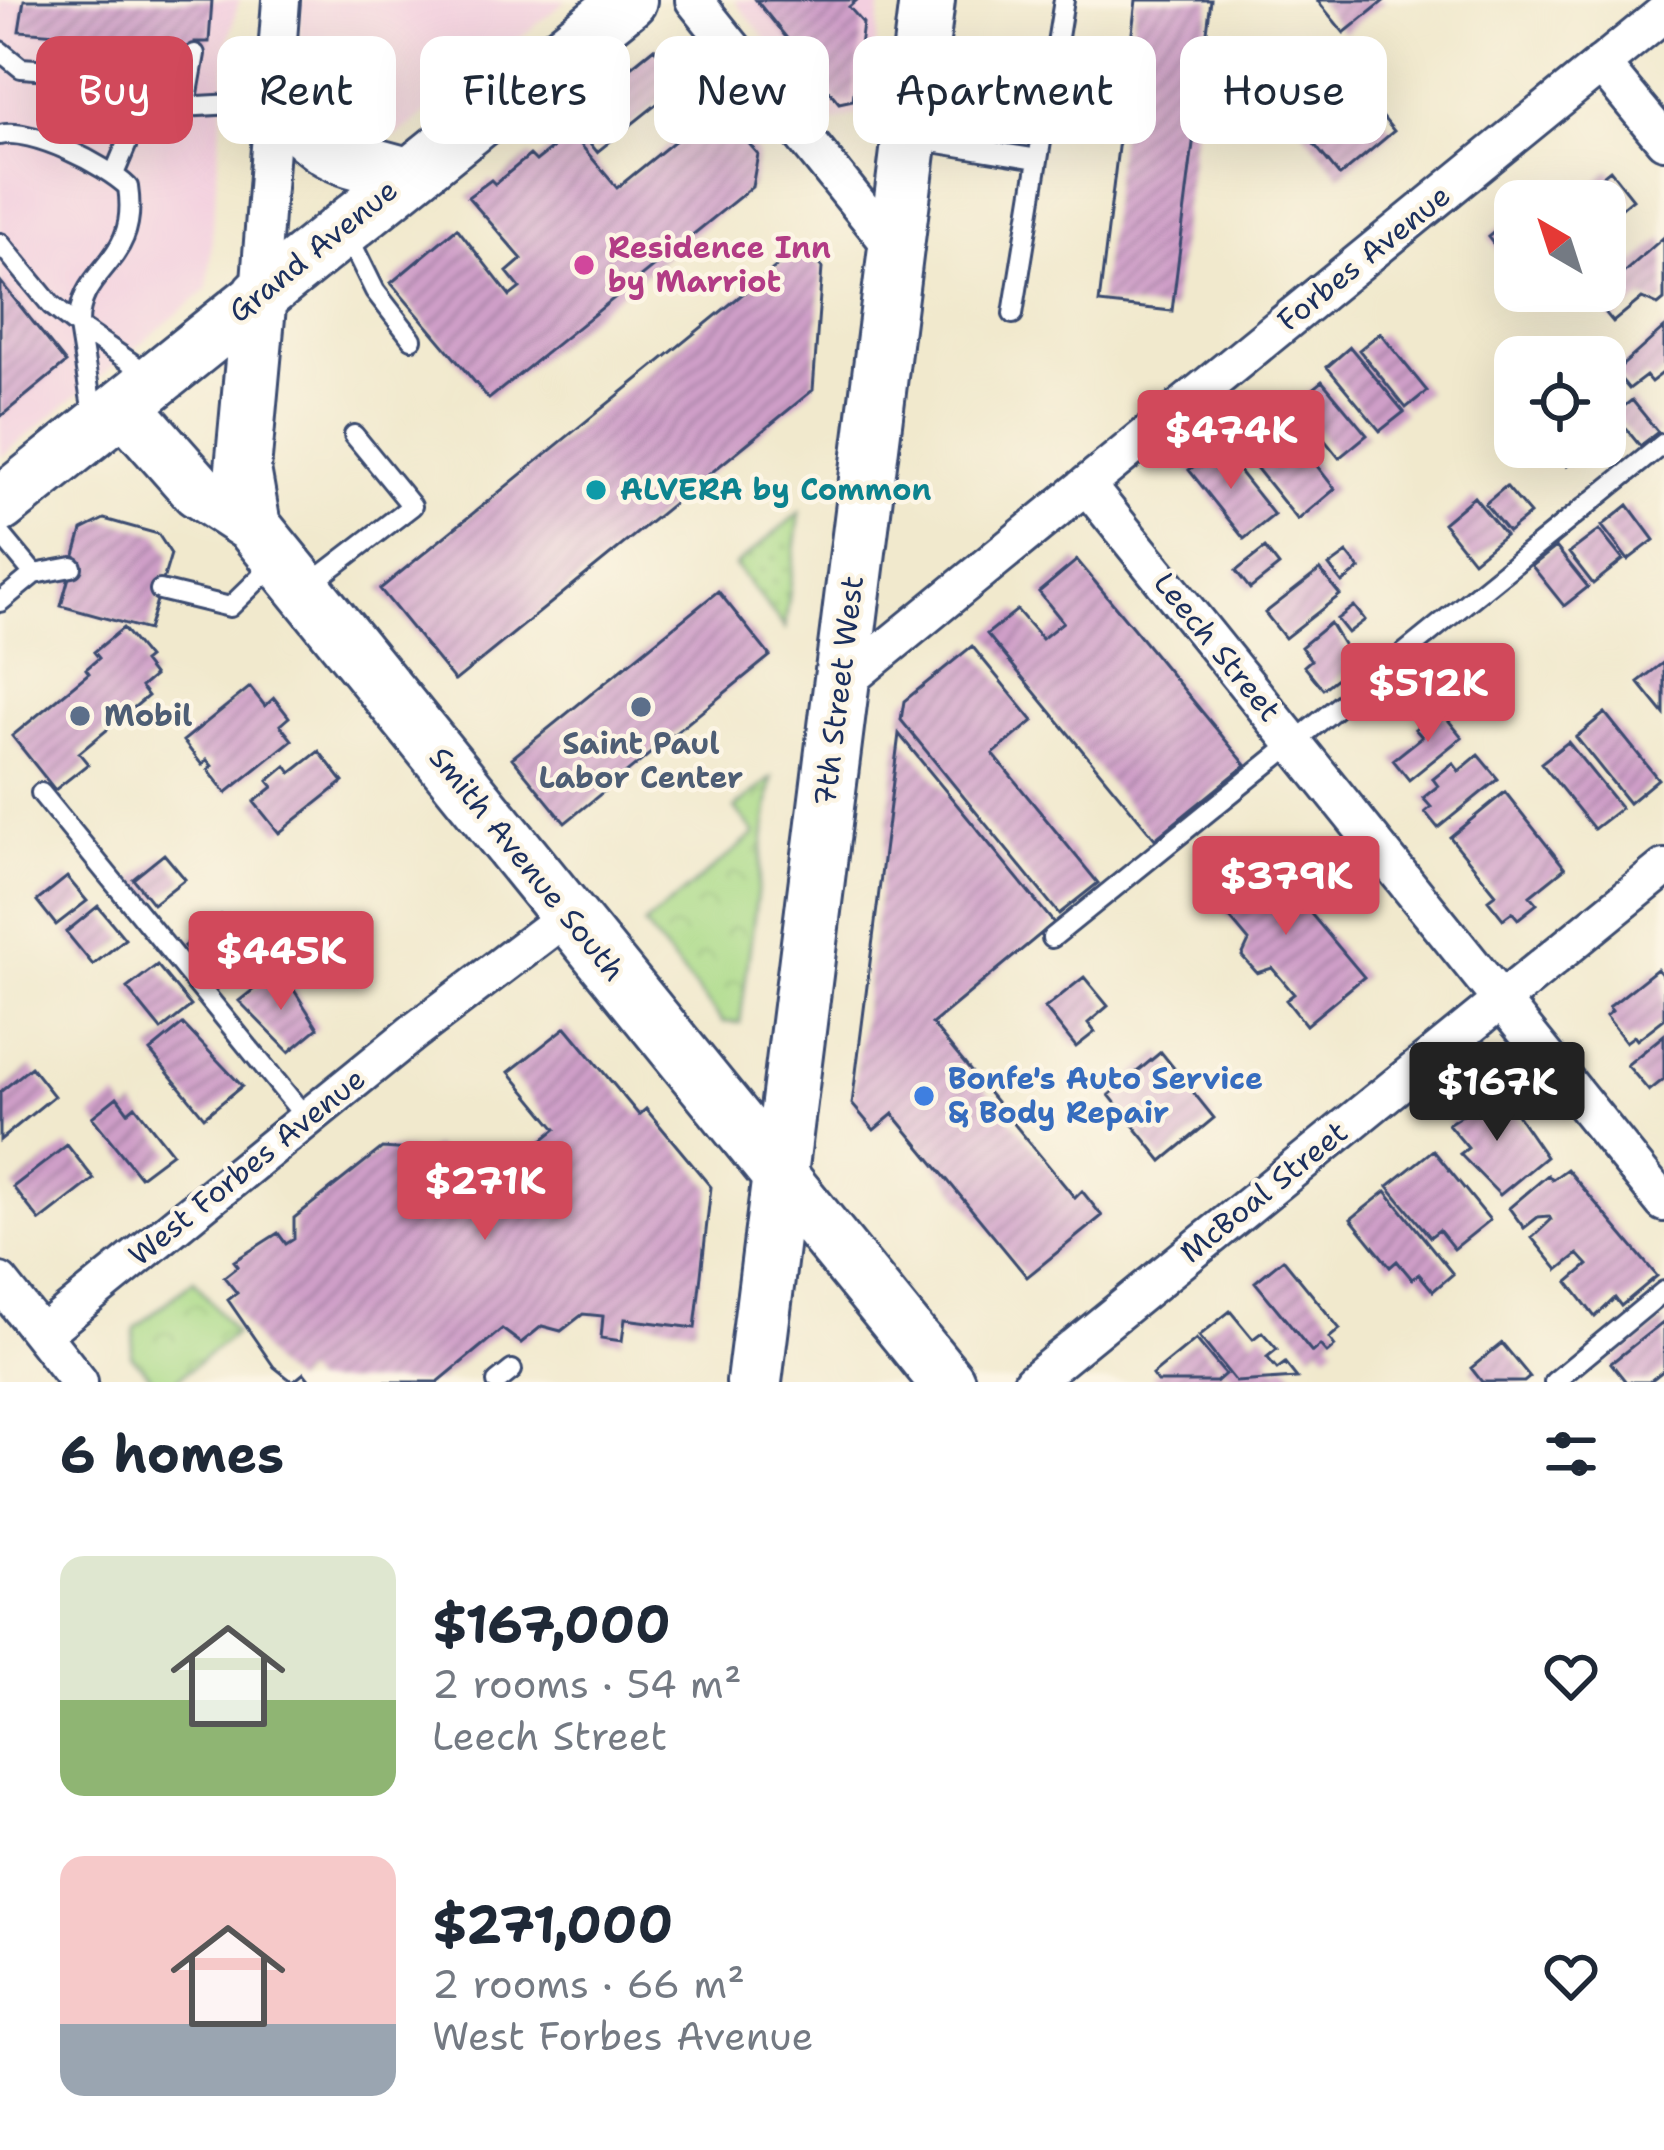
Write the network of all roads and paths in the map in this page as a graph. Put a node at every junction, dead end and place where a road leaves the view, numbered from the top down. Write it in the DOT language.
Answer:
graph roads {
  1 [pos="280,0"];
  2 [pos="629,0"];
  3 [pos="694,0"];
  4 [pos="927,0"];
  5 [pos="1064,0"];
  6 [pos="1664,13"];
  7 [pos="279,36"];
  8 [pos="922,36"];
  9 [pos="0,51"];
  10 [pos="195,54"];
  11 [pos="193,64"];
  12 [pos="1601,64"];
  13 [pos="36,69"];
  14 [pos="0,135"];
  15 [pos="1664,140"];
  16 [pos="126,144"];
  17 [pos="272,144"];
  18 [pos="315,144"];
  19 [pos="908,144"];
  20 [pos="941,144"];
  21 [pos="1038,159"];
  22 [pos="114,173"];
  23 [pos="407,175"];
  24 [pos="343,227"];
  25 [pos="0,242"];
  26 [pos="895,250"];
  27 [pos="259,296"];
  28 [pos="1013,314"];
  29 [pos="79,327"];
  30 [pos="412,339"];
  31 [pos="125,404"];
  32 [pos="354,435"];
  33 [pos="1664,442"];
  34 [pos="1086,485"];
  35 [pos="0,505"];
  36 [pos="0,533"];
  37 [pos="279,558"];
  38 [pos="72,567"];
  39 [pos="34,574"];
  40 [pos="160,590"];
  41 [pos="0,602"];
  42 [pos="840,686"];
  43 [pos="1293,741"];
  44 [pos="41,794"];
  45 [pos="1664,868"];
  46 [pos="568,915"];
  47 [pos="1052,938"];
  48 [pos="1500,998"];
  49 [pos="306,1118"];
  50 [pos="778,1170"];
  51 [pos="1664,1203"];
  52 [pos="0,1282"];
  53 [pos="1664,1291"];
  54 [pos="42,1334"];
  55 [pos="80,1382"];
  56 [pos="754,1382"];
  57 [pos="947,1382"];
  58 [pos="1032,1382"];
  59 [pos="1554,1382"];
  1 -- 7 [label="street"];
  2 -- 23 [label="main road, Grand Avenue"];
  3 -- 26 [label="street"];
  4 -- 8 [label="main road, 7th Street West"];
  5 -- 21 [label="lane"];
  6 -- 12 [label="street, Forbes Avenue"];
  9 -- 13 [label="lane"];
  10 -- 11 [label="lane"];
  12 -- 15 [label="street"];
  12 -- 34 [label="street, Forbes Avenue"];
  14 -- 22 [label="lane"];
  16 -- 22 [label="lane"];
  17 -- 27 [label="street"];
  18 -- 23 [label="main road"];
  19 -- 26 [label="main road, 7th Street West"];
  20 -- 21 [label="lane"];
  21 -- 28 [label="lane"];
  22 -- 29 [label="lane"];
  23 -- 24 [label="main road, Grand Avenue"];
  24 -- 27 [label="main road, Grand Avenue"];
  24 -- 30 [label="lane"];
  25 -- 29 [label="lane"];
  26 -- 42 [label="main road, 7th Street West"];
  27 -- 31 [label="main road, Grand Avenue"];
  27 -- 37 [label="main road, Smith Avenue South"];
  29 -- 31 [label="lane"];
  29 -- 31 [label="lane"];
  31 -- 35 [label="main road, Grand Avenue"];
  31 -- 37 [label="main road"];
  32 -- 37 [label="lane"];
  33 -- 43 [label="lane"];
  34 -- 42 [label="street, Forbes Avenue"];
  34 -- 43 [label="street, Leech Street"];
  36 -- 39 [label="lane"];
  37 -- 40 [label="lane"];
  37 -- 46 [label="main road, Smith Avenue South"];
  38 -- 39 [label="lane"];
  39 -- 41 [label="lane"];
  42 -- 50 [label="main road, 7th Street West"];
  43 -- 47 [label="lane"];
  43 -- 48 [label="street, Leech Street"];
  44 -- 49 [label="lane"];
  45 -- 48 [label="street, McBoal Street"];
  46 -- 49 [label="street, West Forbes Avenue"];
  46 -- 50 [label="main road, Smith Avenue South"];
  48 -- 51 [label="street, Leech Street"];
  48 -- 58 [label="street, McBoal Street"];
  49 -- 54 [label="street, West Forbes Avenue"];
  50 -- 56 [label="main road, 7th Street West"];
  50 -- 57 [label="main road, Smith Avenue South"];
  52 -- 54 [label="street"];
  53 -- 59 [label="lane"];
  54 -- 55 [label="street"];
}
